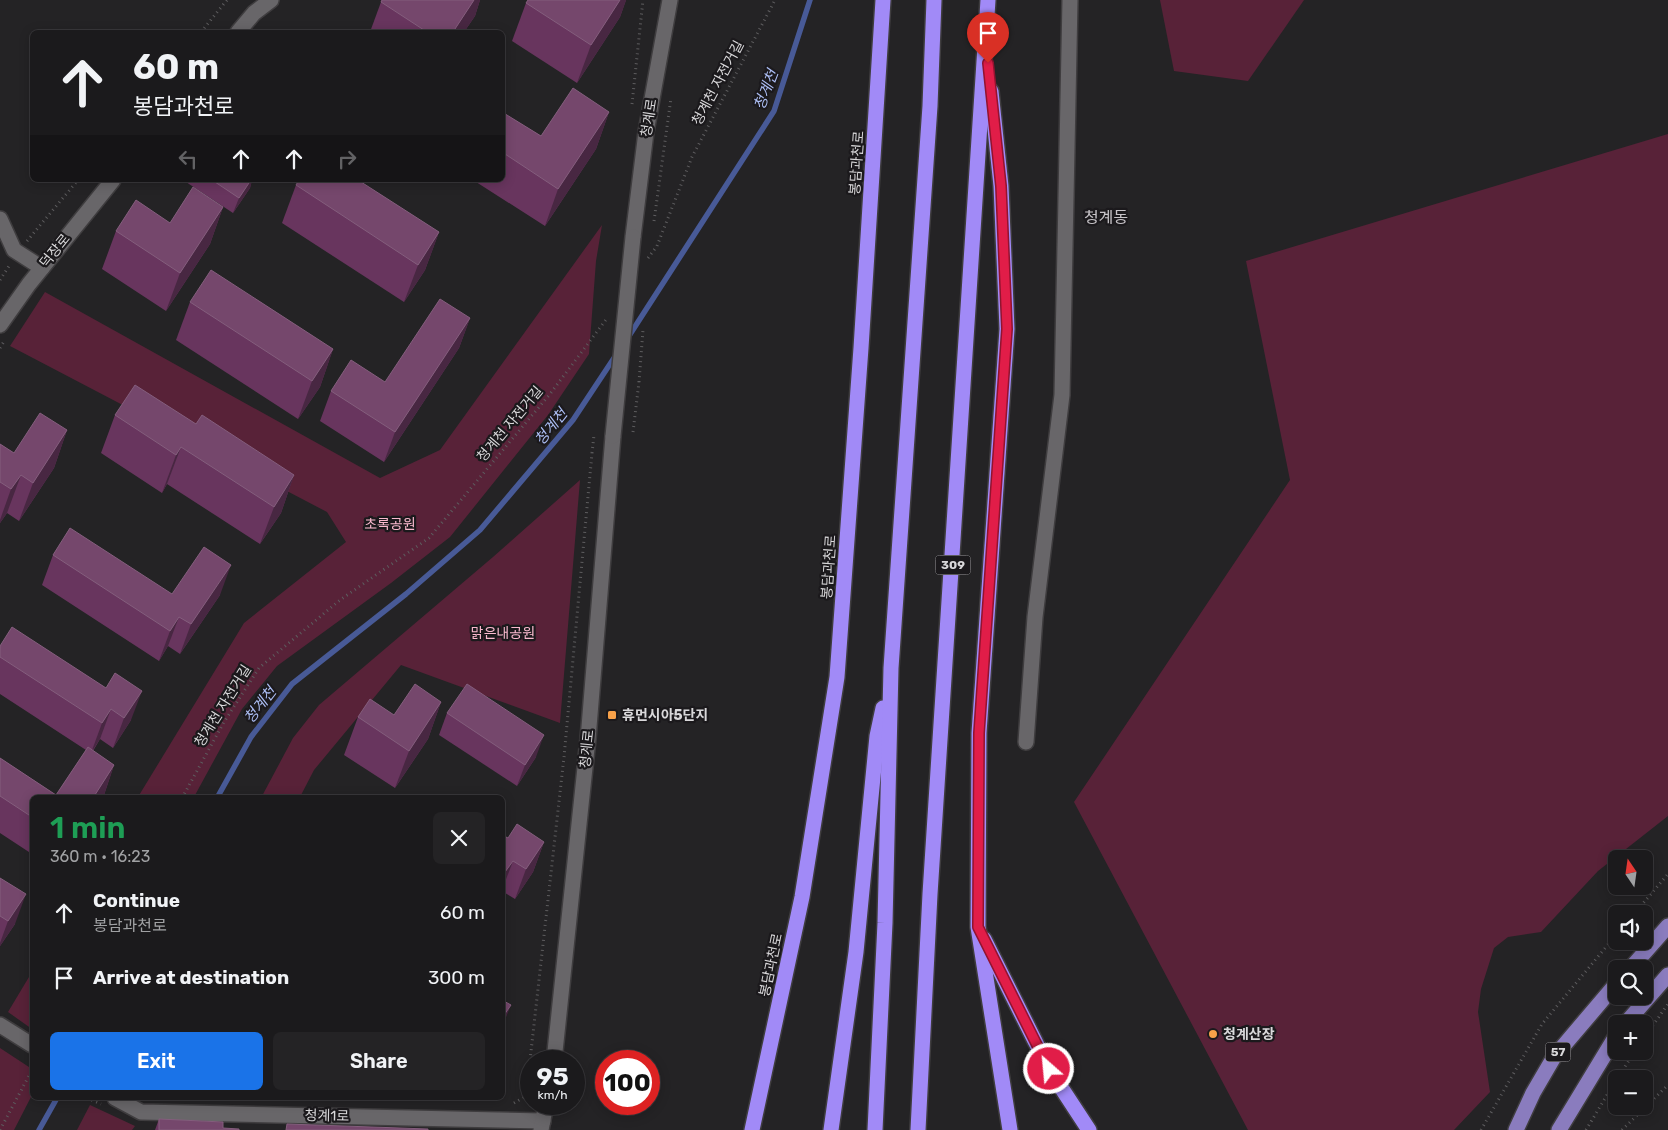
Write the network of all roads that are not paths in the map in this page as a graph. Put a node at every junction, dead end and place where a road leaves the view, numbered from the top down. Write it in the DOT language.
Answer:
graph roads {
  1 [pos="271,0"];
  2 [pos="670,0"];
  3 [pos="883,0"];
  4 [pos="934,0"];
  5 [pos="988,0"];
  6 [pos="1070,0"];
  7 [pos="240,30"];
  8 [pos="987,45"];
  9 [pos="111,182"];
  10 [pos="0,219"];
  11 [pos="42,268"];
  12 [pos="2,316"];
  13 [pos="891,668"];
  14 [pos="1026,742"];
  15 [pos="1668,926"];
  16 [pos="978,927"];
  17 [pos="1638,960"];
  18 [pos="1668,975"];
  19 [pos="1608,993"];
  20 [pos="1633,1015"];
  21 [pos="0,1025"];
  22 [pos="30,1044"];
  23 [pos="1608,1049"];
  24 [pos="555,1050"];
  25 [pos="119,1100"];
  26 [pos="542,1126"];
  27 [pos="752,1130"];
  28 [pos="830,1130"];
  29 [pos="876,1130"];
  30 [pos="918,1130"];
  31 [pos="1010,1130"];
  32 [pos="1089,1130"];
  33 [pos="1516,1130"];
  34 [pos="1559,1130"];
  1 -- 7 [label="street"];
  2 -- 24 [label="street, 청계로, bridge"];
  3 -- 27 [label="highway, 봉담과천로"];
  4 -- 13 [label="highway"];
  5 -- 8 [label="highway, 309"];
  6 -- 14 [label="street"];
  8 -- 16 [label="highway"];
  8 -- 30 [label="highway, 309"];
  9 -- 11 [label="street, 덕장로"];
  10 -- 11 [label="street"];
  11 -- 12 [label="street, 덕장로"];
  13 -- 28 [label="highway"];
  13 -- 29 [label="highway"];
  15 -- 17 [label="main road"];
  16 -- 31 [label="highway"];
  16 -- 32 [label="highway"];
  18 -- 20 [label="main road"];
  19 -- 33 [label="main road, 57"];
  21 -- 22 [label="street"];
  23 -- 34 [label="main road"];
  25 -- 26 [label="street, 청계1로"];
}
